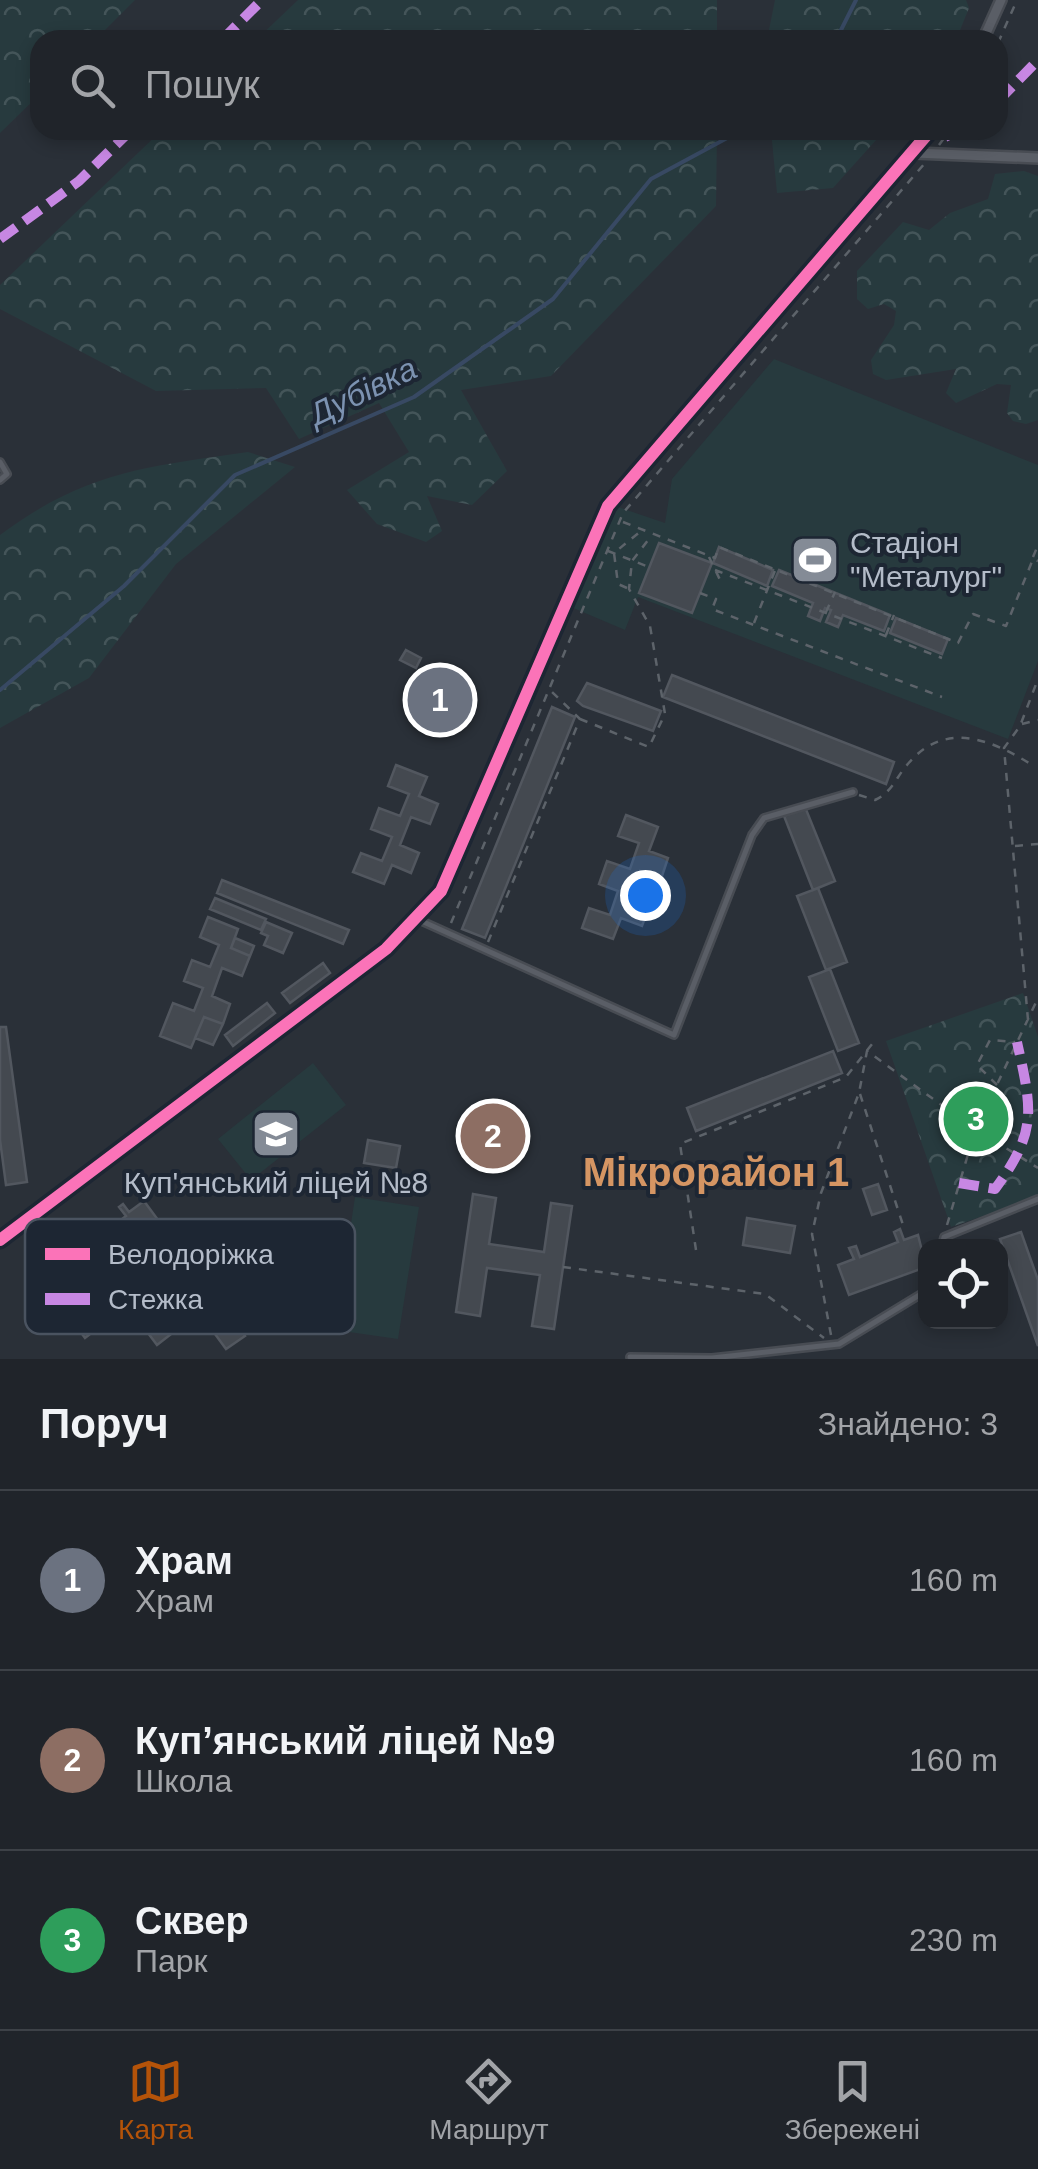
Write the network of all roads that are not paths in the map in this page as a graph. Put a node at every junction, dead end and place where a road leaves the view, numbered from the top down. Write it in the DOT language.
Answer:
graph roads {
  1 [pos="1001,0"];
  2 [pos="988,30"];
  3 [pos="925,140"];
  4 [pos="916,154"];
  5 [pos="1038,158"];
  6 [pos="0,462"];
  7 [pos="0,480"];
  8 [pos="853,792"];
  9 [pos="417,918"];
  10 [pos="1038,1199"];
  11 [pos="28,1219"];
  12 [pos="25,1221"];
  13 [pos="944,1239"];
  14 [pos="0,1240"];
  15 [pos="918,1296"];
  16 [pos="631,1359"];
  1 -- 2 [label="street"];
  3 -- 4 [label="street"];
  4 -- 5 [label="street"];
  4 -- 9 [label="street"];
  6 -- 7 [label="lane"];
  8 -- 9 [label="lane"];
  9 -- 11 [label="street"];
  10 -- 13 [label="lane"];
  12 -- 14 [label="street"];
  15 -- 16 [label="lane"];
}
